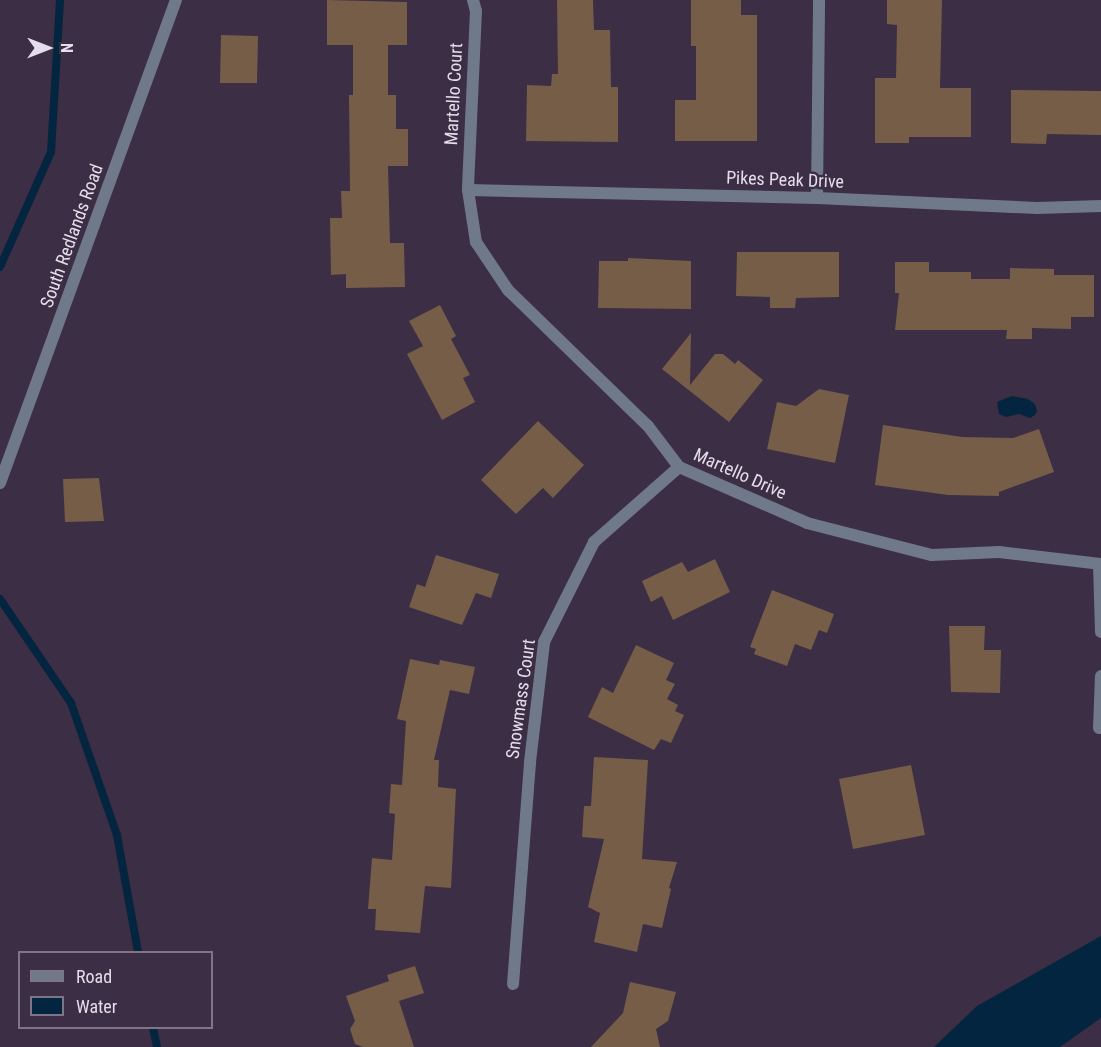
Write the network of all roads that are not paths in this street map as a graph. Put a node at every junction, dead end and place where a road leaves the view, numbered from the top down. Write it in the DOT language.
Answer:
graph roads {
  1 [pos="176,0"];
  2 [pos="474,0"];
  3 [pos="819,0"];
  4 [pos="468,190"];
  5 [pos="817,198"];
  6 [pos="1101,206"];
  7 [pos="679,467"];
  8 [pos="0,483"];
  9 [pos="1100,564"];
  10 [pos="1101,632"];
  11 [pos="1101,676"];
  12 [pos="1099,728"];
  13 [pos="513,984"];
  1 -- 8 [label="street, South Redlands Road"];
  2 -- 4 [label="street, Martello Court"];
  3 -- 5 [label="street"];
  4 -- 5 [label="street, Pikes Peak Drive"];
  4 -- 7 [label="street, Martello Drive"];
  5 -- 6 [label="street, Pikes Peak Drive"];
  7 -- 9 [label="street, Martello Drive"];
  7 -- 13 [label="street, Snowmass Court"];
  9 -- 10 [label="street"];
  11 -- 12 [label="street"];
}
